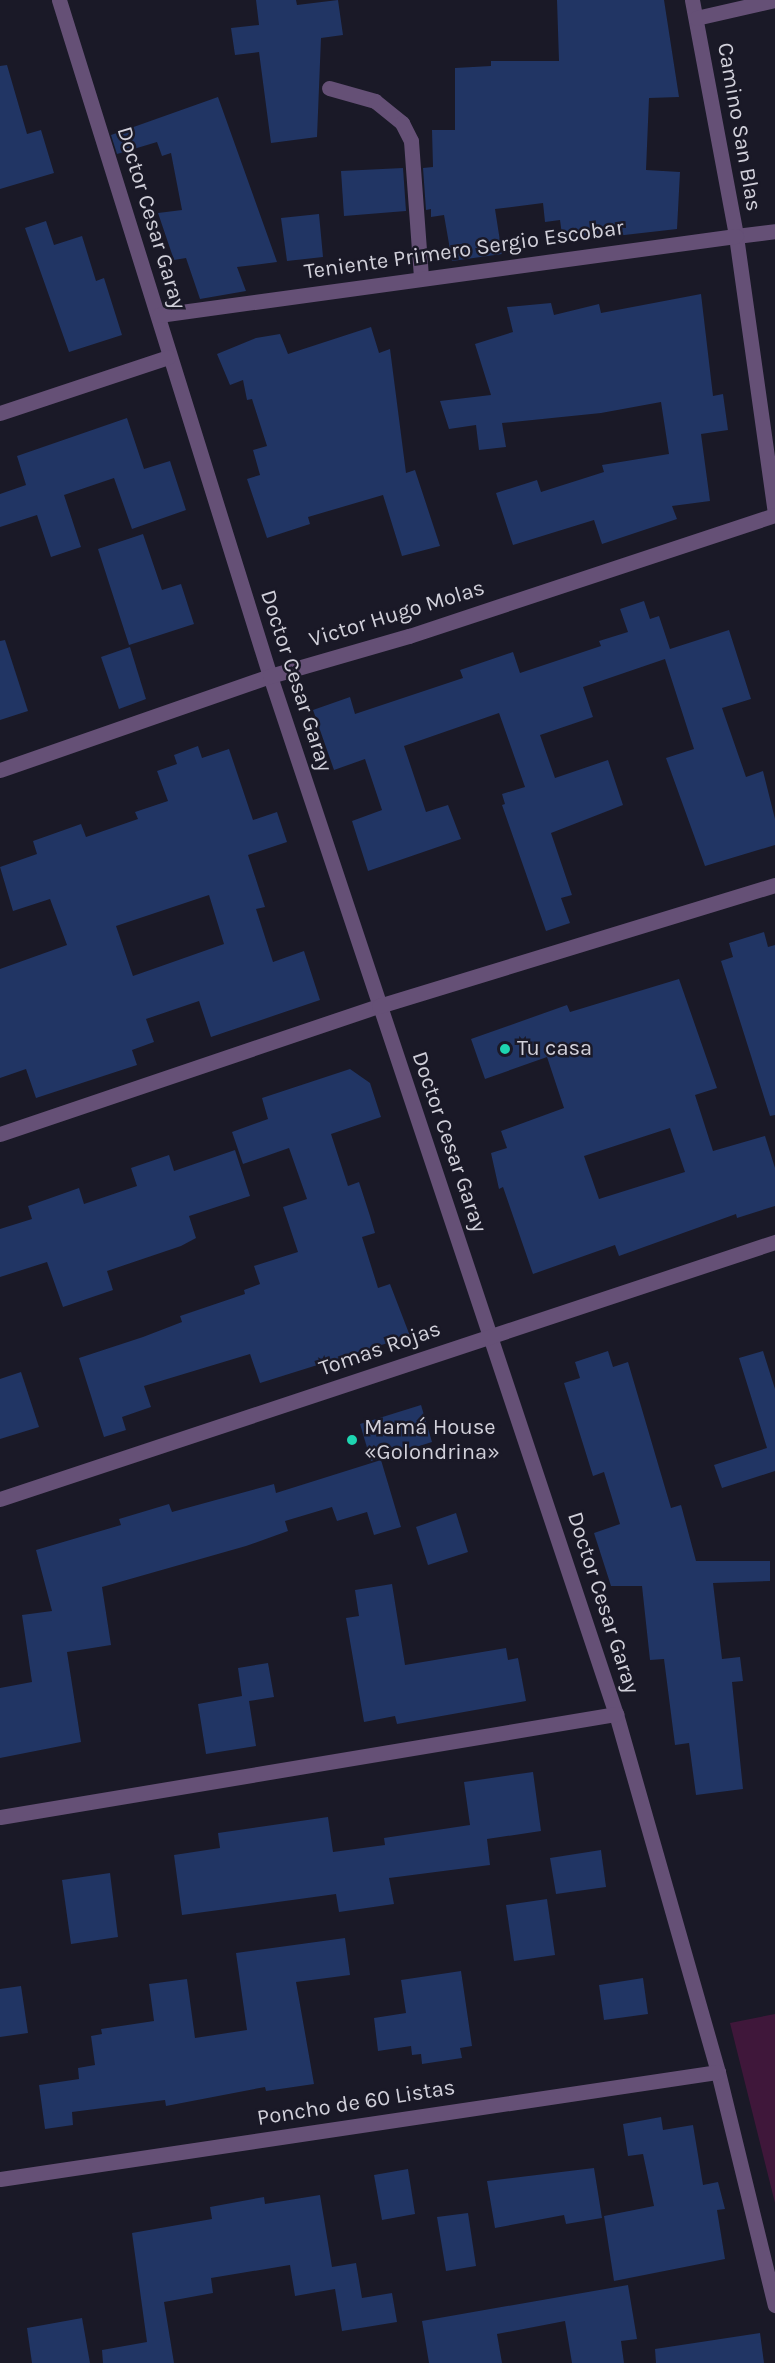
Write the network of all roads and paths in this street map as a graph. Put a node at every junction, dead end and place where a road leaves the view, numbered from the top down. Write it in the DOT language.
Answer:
graph roads {
  1 [pos="59,0"];
  2 [pos="692,0"];
  3 [pos="775,0"];
  4 [pos="696,18"];
  5 [pos="329,88"];
  6 [pos="775,231"];
  7 [pos="736,236"];
  8 [pos="421,277"];
  9 [pos="159,315"];
  10 [pos="168,357"];
  11 [pos="0,412"];
  12 [pos="775,514"];
  13 [pos="270,676"];
  14 [pos="0,770"];
  15 [pos="775,885"];
  16 [pos="379,1006"];
  17 [pos="0,1134"];
  18 [pos="775,1242"];
  19 [pos="492,1335"];
  20 [pos="0,1499"];
  21 [pos="616,1714"];
  22 [pos="0,1817"];
  23 [pos="718,2072"];
  24 [pos="0,2179"];
  25 [pos="775,2305"];
  1 -- 9 [label="street, Doctor Cesar Garay"];
  2 -- 4 [label="street, Camino San Blas"];
  3 -- 4 [label="street"];
  4 -- 7 [label="street, Camino San Blas"];
  5 -- 8 [label="street"];
  6 -- 7 [label="street, Teniente Primero Sergio Escobar"];
  7 -- 8 [label="street, Teniente Primero Sergio Escobar"];
  7 -- 12 [label="street, Camino San Blas"];
  8 -- 9 [label="street, Teniente Primero Sergio Escobar"];
  9 -- 10 [label="street, Doctor Cesar Garay"];
  10 -- 11 [label="street"];
  10 -- 13 [label="street, Doctor Cesar Garay"];
  12 -- 13 [label="street, Victor Hugo Molas"];
  13 -- 14 [label="street, Victor Hugo Molas"];
  13 -- 16 [label="street, Doctor Cesar Garay"];
  15 -- 16 [label="street"];
  16 -- 17 [label="street"];
  16 -- 19 [label="street, Doctor Cesar Garay"];
  18 -- 19 [label="street, Tomas Rojas"];
  19 -- 20 [label="street, Tomas Rojas"];
  19 -- 21 [label="street, Doctor Cesar Garay"];
  21 -- 22 [label="street"];
  21 -- 23 [label="street, Doctor Cesar Garay"];
  23 -- 24 [label="street, Poncho de 60 Listas"];
  23 -- 25 [label="street, Doctor Cesar Garay"];
}
